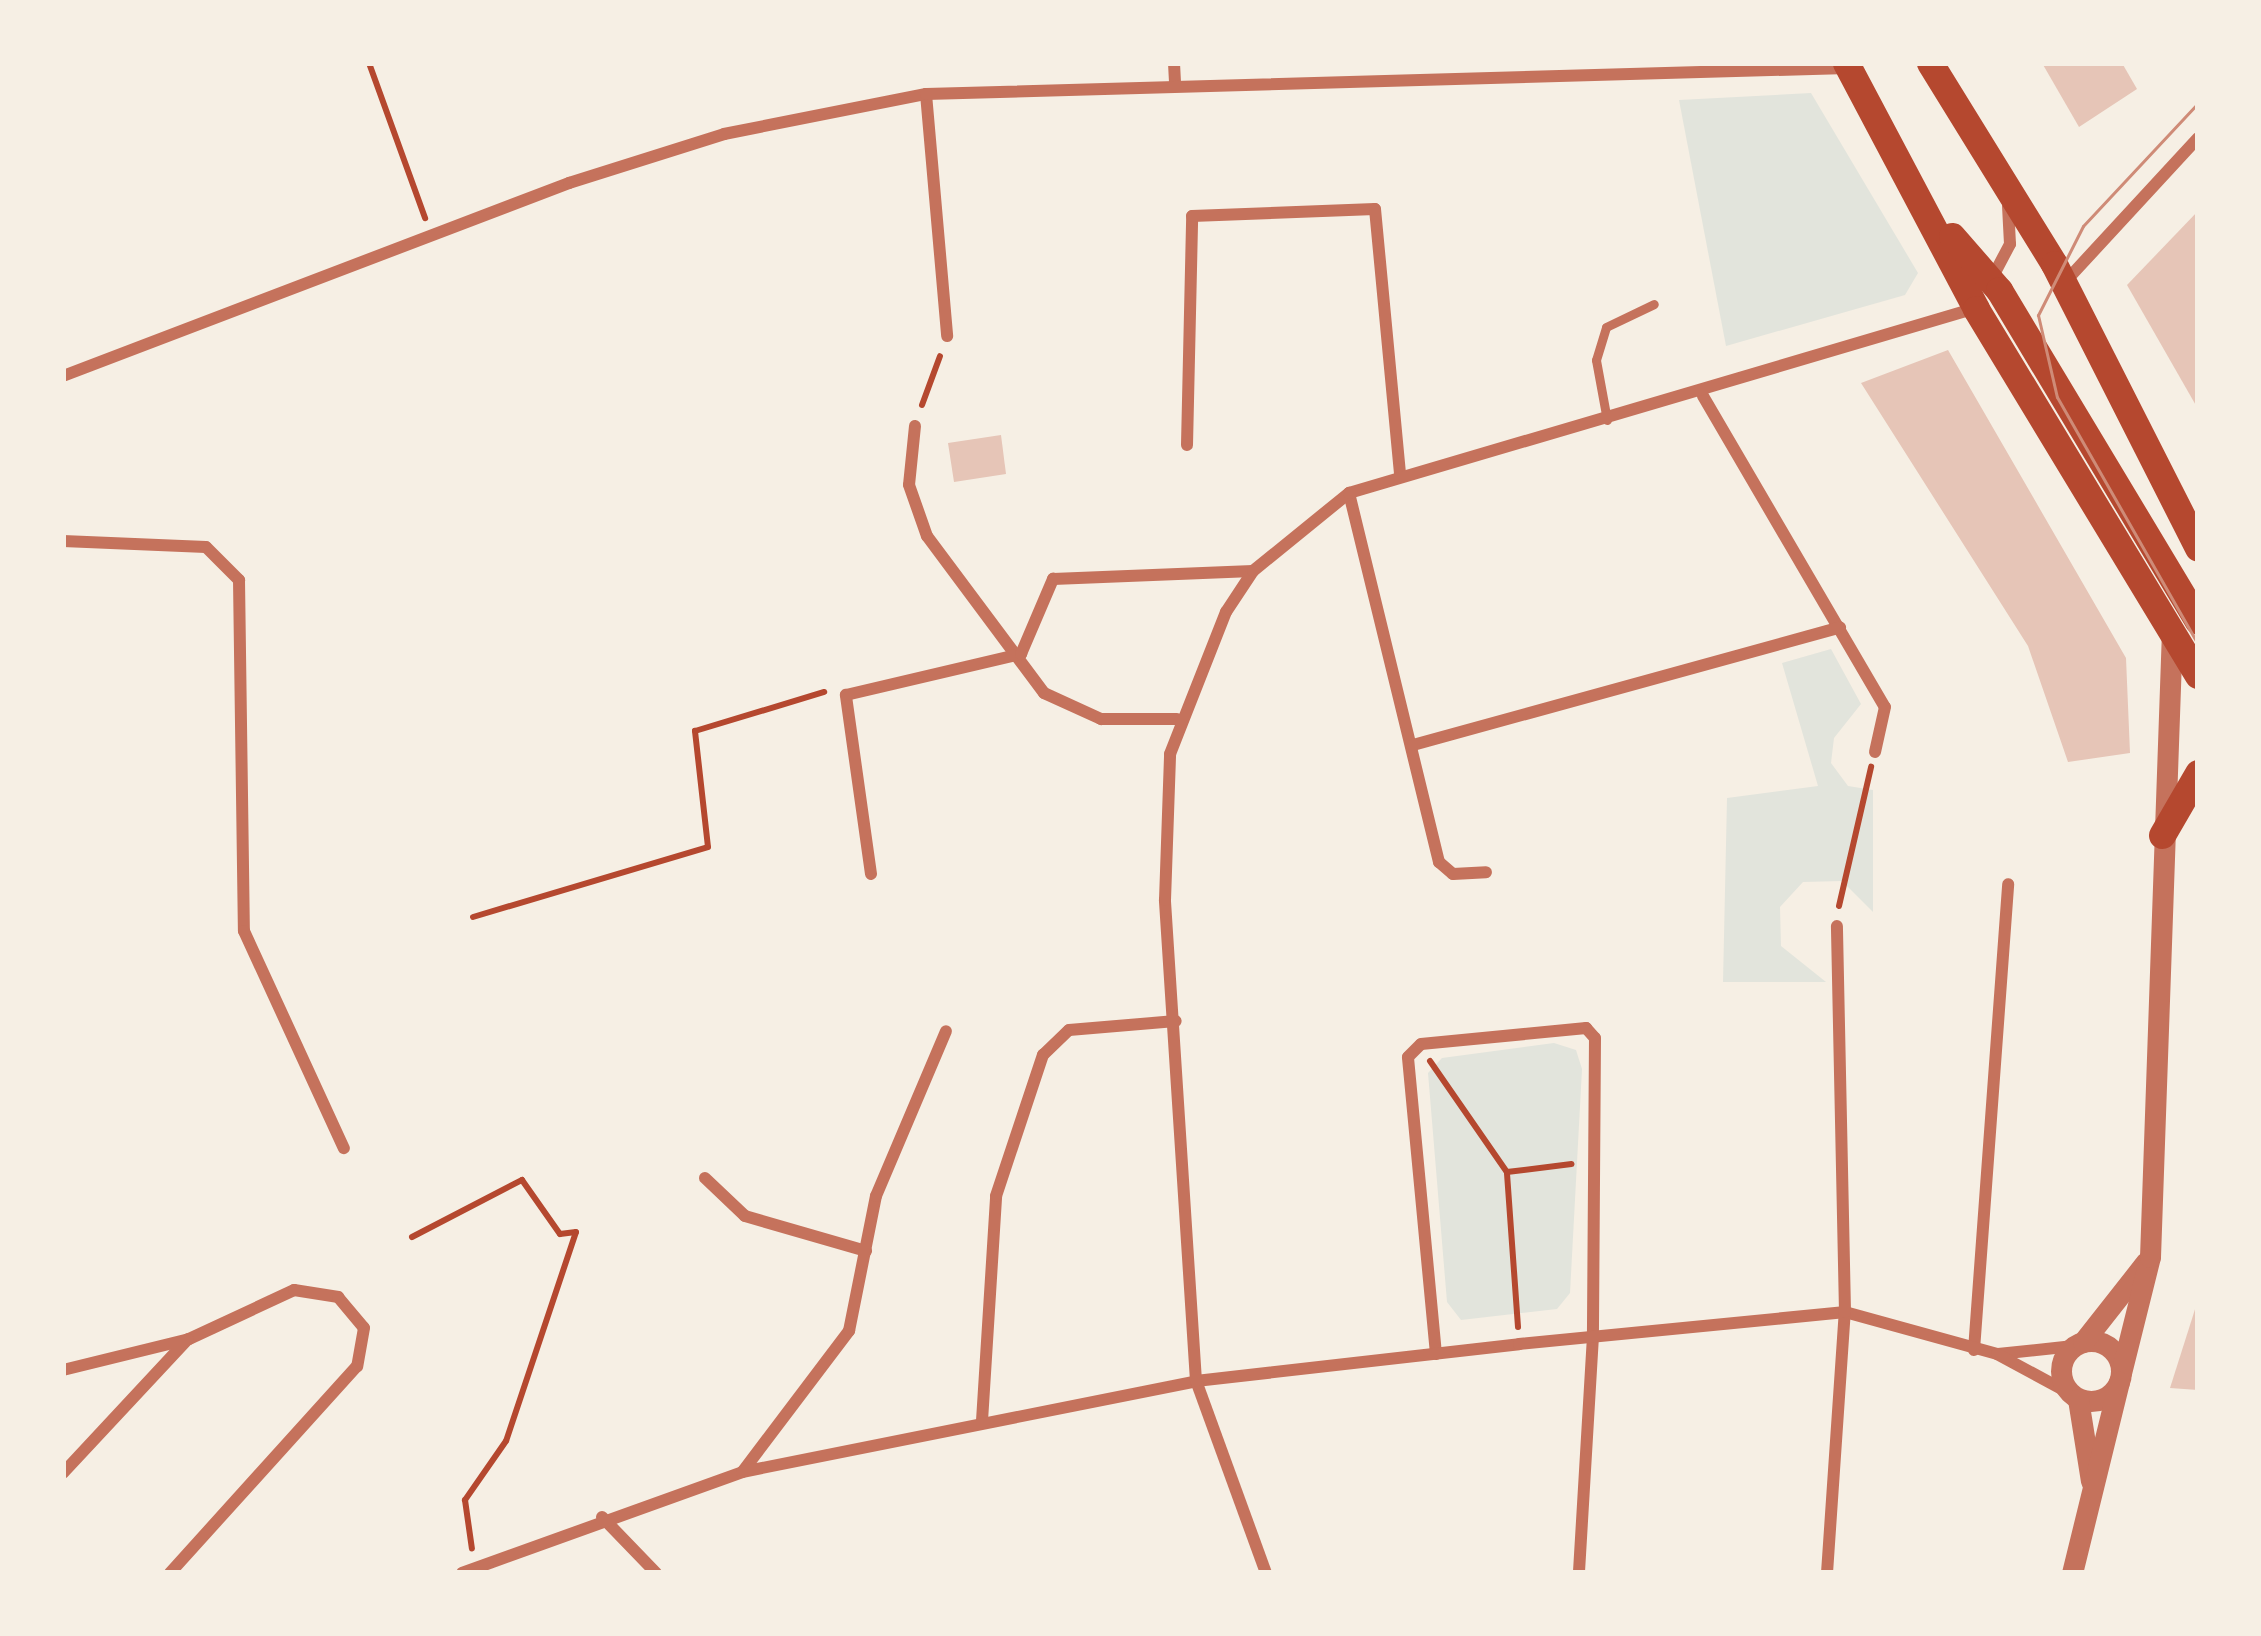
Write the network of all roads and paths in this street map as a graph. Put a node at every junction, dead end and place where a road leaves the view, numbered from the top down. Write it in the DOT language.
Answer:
graph roads {
  1 [pos="369,63"];
  2 [pos="1174,63"];
  3 [pos="1930,63"];
  4 [pos="1847,66"];
  5 [pos="1175,82"];
  6 [pos="926,94"];
  7 [pos="2198,137"];
  8 [pos="2005,185"];
  9 [pos="1934,216"];
  10 [pos="432,238"];
  11 [pos="1991,280"];
  12 [pos="2064,283"];
  13 [pos="1654,304"];
  14 [pos="1976,309"];
  15 [pos="946,337"];
  16 [pos="2041,358"];
  17 [pos="63,376"];
  18 [pos="1703,396"];
  19 [pos="1607,420"];
  20 [pos="915,426"];
  21 [pos="2152,444"];
  22 [pos="1187,445"];
  23 [pos="1400,474"];
  24 [pos="1349,493"];
  25 [pos="2198,502"];
  26 [pos="63,541"];
  27 [pos="2198,548"];
  28 [pos="1253,571"];
  29 [pos="2185,626"];
  30 [pos="1840,627"];
  31 [pos="1021,654"];
  32 [pos="2198,675"];
  33 [pos="846,695"];
  34 [pos="1177,719"];
  35 [pos="1413,745"];
  36 [pos="1875,752"];
  37 [pos="2198,773"];
  38 [pos="2162,836"];
  39 [pos="1486,872"];
  40 [pos="871,874"];
  41 [pos="2008,884"];
  42 [pos="473,917"];
  43 [pos="1838,926"];
  44 [pos="1176,1021"];
  45 [pos="946,1030"];
  46 [pos="1421,1044"];
  47 [pos="344,1148"];
  48 [pos="1576,1164"];
  49 [pos="1507,1172"];
  50 [pos="705,1178"];
  51 [pos="412,1237"];
  52 [pos="866,1251"];
  53 [pos="2150,1257"];
  54 [pos="1845,1312"];
  55 [pos="1517,1316"];
  56 [pos="1592,1336"];
  57 [pos="189,1339"];
  58 [pos="2079,1344"];
  59 [pos="1974,1350"];
  60 [pos="1436,1354"];
  61 [pos="1996,1354"];
  62 [pos="63,1370"];
  63 [pos="2120,1377"];
  64 [pos="1196,1381"];
  65 [pos="2073,1396"];
  66 [pos="982,1421"];
  67 [pos="742,1472"];
  68 [pos="63,1473"];
  69 [pos="2093,1488"];
  70 [pos="602,1517"];
  71 [pos="476,1564"];
  72 [pos="170,1573"];
  73 [pos="462,1573"];
  74 [pos="656,1573"];
  75 [pos="1266,1573"];
  76 [pos="1579,1573"];
  77 [pos="1827,1573"];
  78 [pos="2072,1573"];
  1 -- 10 [label="path"];
  2 -- 5 [label="street"];
  3 -- 8 [label="main road"];
  4 -- 5 [label="street"];
  4 -- 9 [label="main road"];
  5 -- 6 [label="street"];
  6 -- 10 [label="street"];
  6 -- 15 [label="street"];
  7 -- 12 [label="street"];
  8 -- 11 [label="street"];
  8 -- 12 [label="main road"];
  9 -- 11 [label="main road"];
  9 -- 14 [label="main road"];
  10 -- 17 [label="street"];
  11 -- 14 [label="street"];
  11 -- 16 [label="main road"];
  12 -- 21 [label="main road"];
  13 -- 19 [label="lane"];
  14 -- 16 [label="main road"];
  14 -- 18 [label="street"];
  14 -- 29 [label="main road"];
  15 -- 20 [label="path"];
  16 -- 29 [label="main road"];
  18 -- 19 [label="street"];
  18 -- 30 [label="street"];
  19 -- 23 [label="street"];
  20 -- 31 [label="street"];
  21 -- 25 [label="main road"];
  21 -- 27 [label="main road"];
  22 -- 23 [label="street"];
  23 -- 24 [label="street"];
  24 -- 28 [label="street"];
  24 -- 35 [label="street"];
  26 -- 47 [label="street"];
  28 -- 31 [label="street"];
  28 -- 34 [label="street"];
  29 -- 32 [label="main road"];
  29 -- 38 [label="street"];
  30 -- 35 [label="street"];
  30 -- 36 [label="street"];
  31 -- 33 [label="street"];
  31 -- 34 [label="street"];
  33 -- 40 [label="street"];
  33 -- 42 [label="path"];
  34 -- 44 [label="street"];
  35 -- 39 [label="street"];
  36 -- 43 [label="path"];
  37 -- 38 [label="main road"];
  38 -- 53 [label="street"];
  41 -- 59 [label="street"];
  43 -- 54 [label="street"];
  44 -- 64 [label="street"];
  44 -- 66 [label="street"];
  45 -- 52 [label="street"];
  46 -- 49 [label="path"];
  46 -- 56 [label="street"];
  46 -- 60 [label="street"];
  48 -- 49 [label="path"];
  49 -- 55 [label="path"];
  50 -- 52 [label="street"];
  51 -- 71 [label="path"];
  52 -- 67 [label="street"];
  53 -- 58 [label="street"];
  53 -- 63 [label="street"];
  54 -- 56 [label="street"];
  54 -- 59 [label="street"];
  54 -- 77 [label="street"];
  56 -- 60 [label="street"];
  56 -- 76 [label="street"];
  57 -- 62 [label="street"];
  57 -- 68 [label="street"];
  57 -- 72 [label="street"];
  58 -- 61 [label="street"];
  58 -- 63 [label="street"];
  58 -- 65 [label="street"];
  59 -- 61 [label="street"];
  60 -- 64 [label="street"];
  61 -- 65 [label="street"];
  63 -- 65 [label="street"];
  63 -- 69 [label="street"];
  64 -- 66 [label="street"];
  64 -- 75 [label="street"];
  65 -- 69 [label="street"];
  66 -- 67 [label="street"];
  67 -- 70 [label="street"];
  69 -- 78 [label="street"];
  70 -- 71 [label="street"];
  70 -- 74 [label="street"];
  71 -- 73 [label="street"];
}
